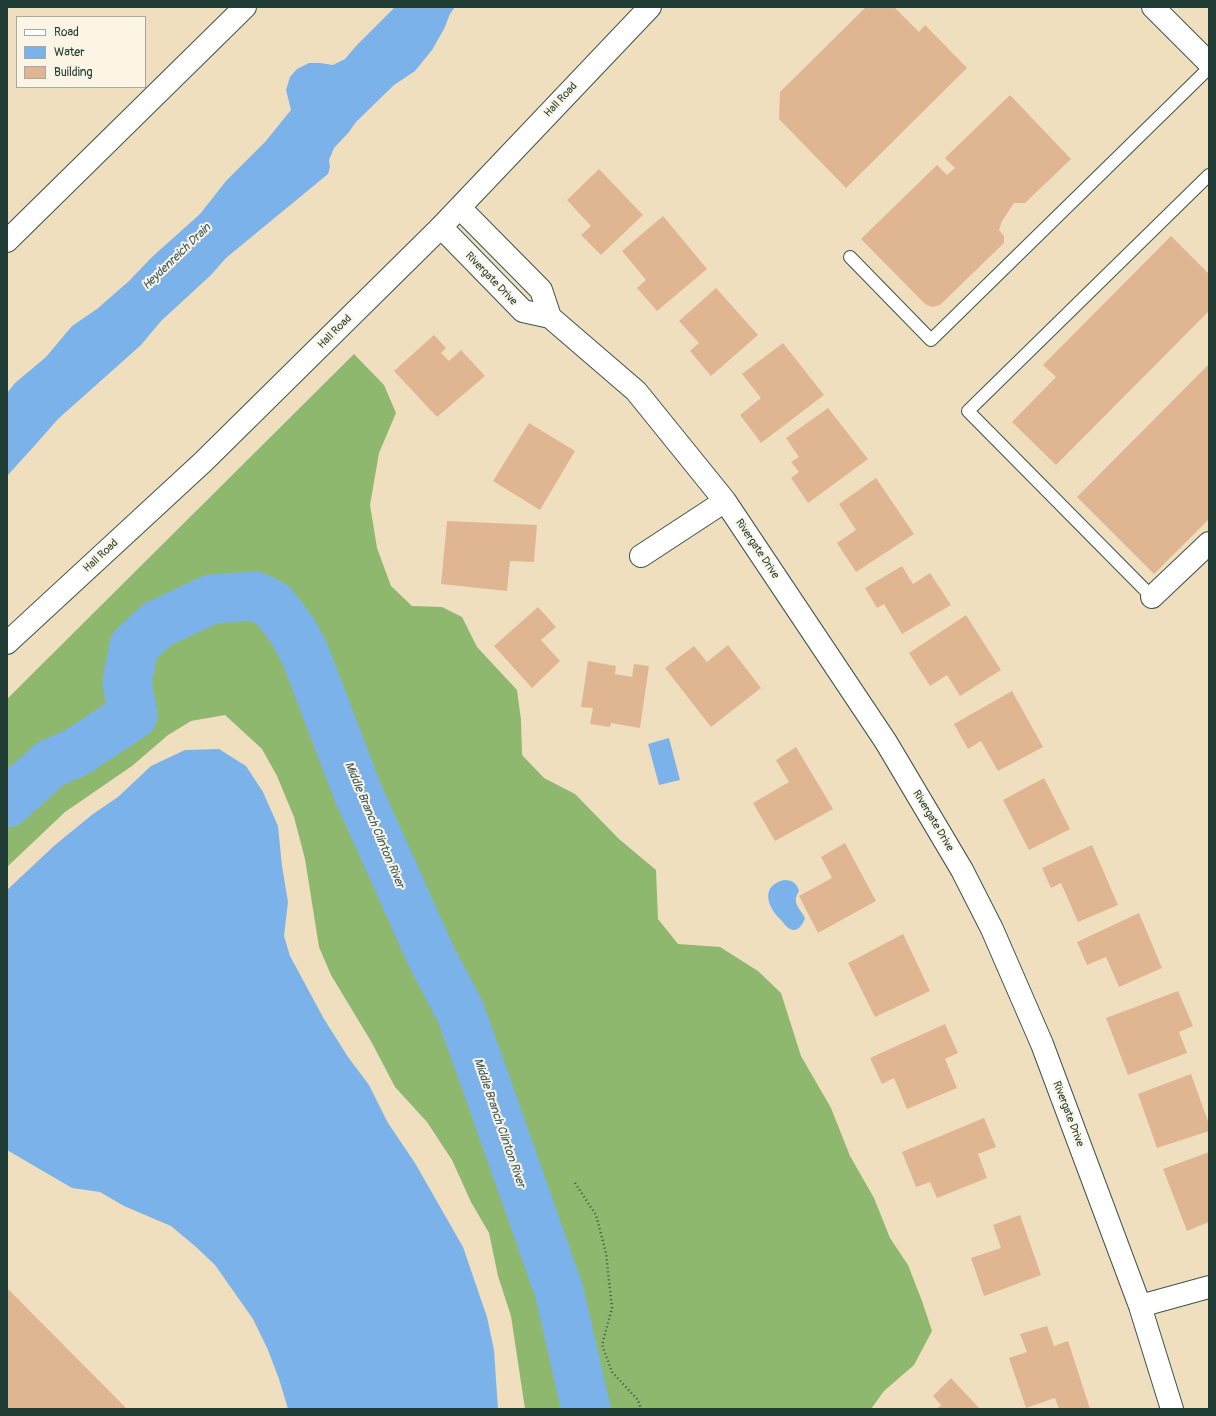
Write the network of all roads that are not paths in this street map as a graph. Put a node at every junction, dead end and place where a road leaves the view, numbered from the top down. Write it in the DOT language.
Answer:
graph roads {
  1 [pos="245,7"];
  2 [pos="650,7"];
  3 [pos="1153,7"];
  4 [pos="1209,63"];
  5 [pos="1209,68"];
  6 [pos="1209,175"];
  7 [pos="460,208"];
  8 [pos="441,227"];
  9 [pos="7,241"];
  10 [pos="850,257"];
  11 [pos="550,317"];
  12 [pos="725,501"];
  13 [pos="1209,543"];
  14 [pos="641,556"];
  15 [pos="1152,598"];
  16 [pos="7,643"];
  17 [pos="1209,1287"];
  18 [pos="1140,1306"];
  19 [pos="1172,1409"];
  1 -- 9 [label="main road"];
  2 -- 7 [label="main road, Hall Road"];
  3 -- 4 [label="main road"];
  5 -- 10 [label="lane"];
  6 -- 15 [label="lane"];
  7 -- 8 [label="main road, Hall Road"];
  7 -- 11 [label="main road"];
  8 -- 11 [label="main road, Rivergate Drive"];
  8 -- 16 [label="main road, Hall Road"];
  11 -- 12 [label="main road, Rivergate Drive"];
  12 -- 14 [label="main road"];
  12 -- 18 [label="main road, Rivergate Drive"];
  13 -- 15 [label="main road"];
  17 -- 18 [label="main road"];
  18 -- 19 [label="main road, Rivergate Drive"];
}
